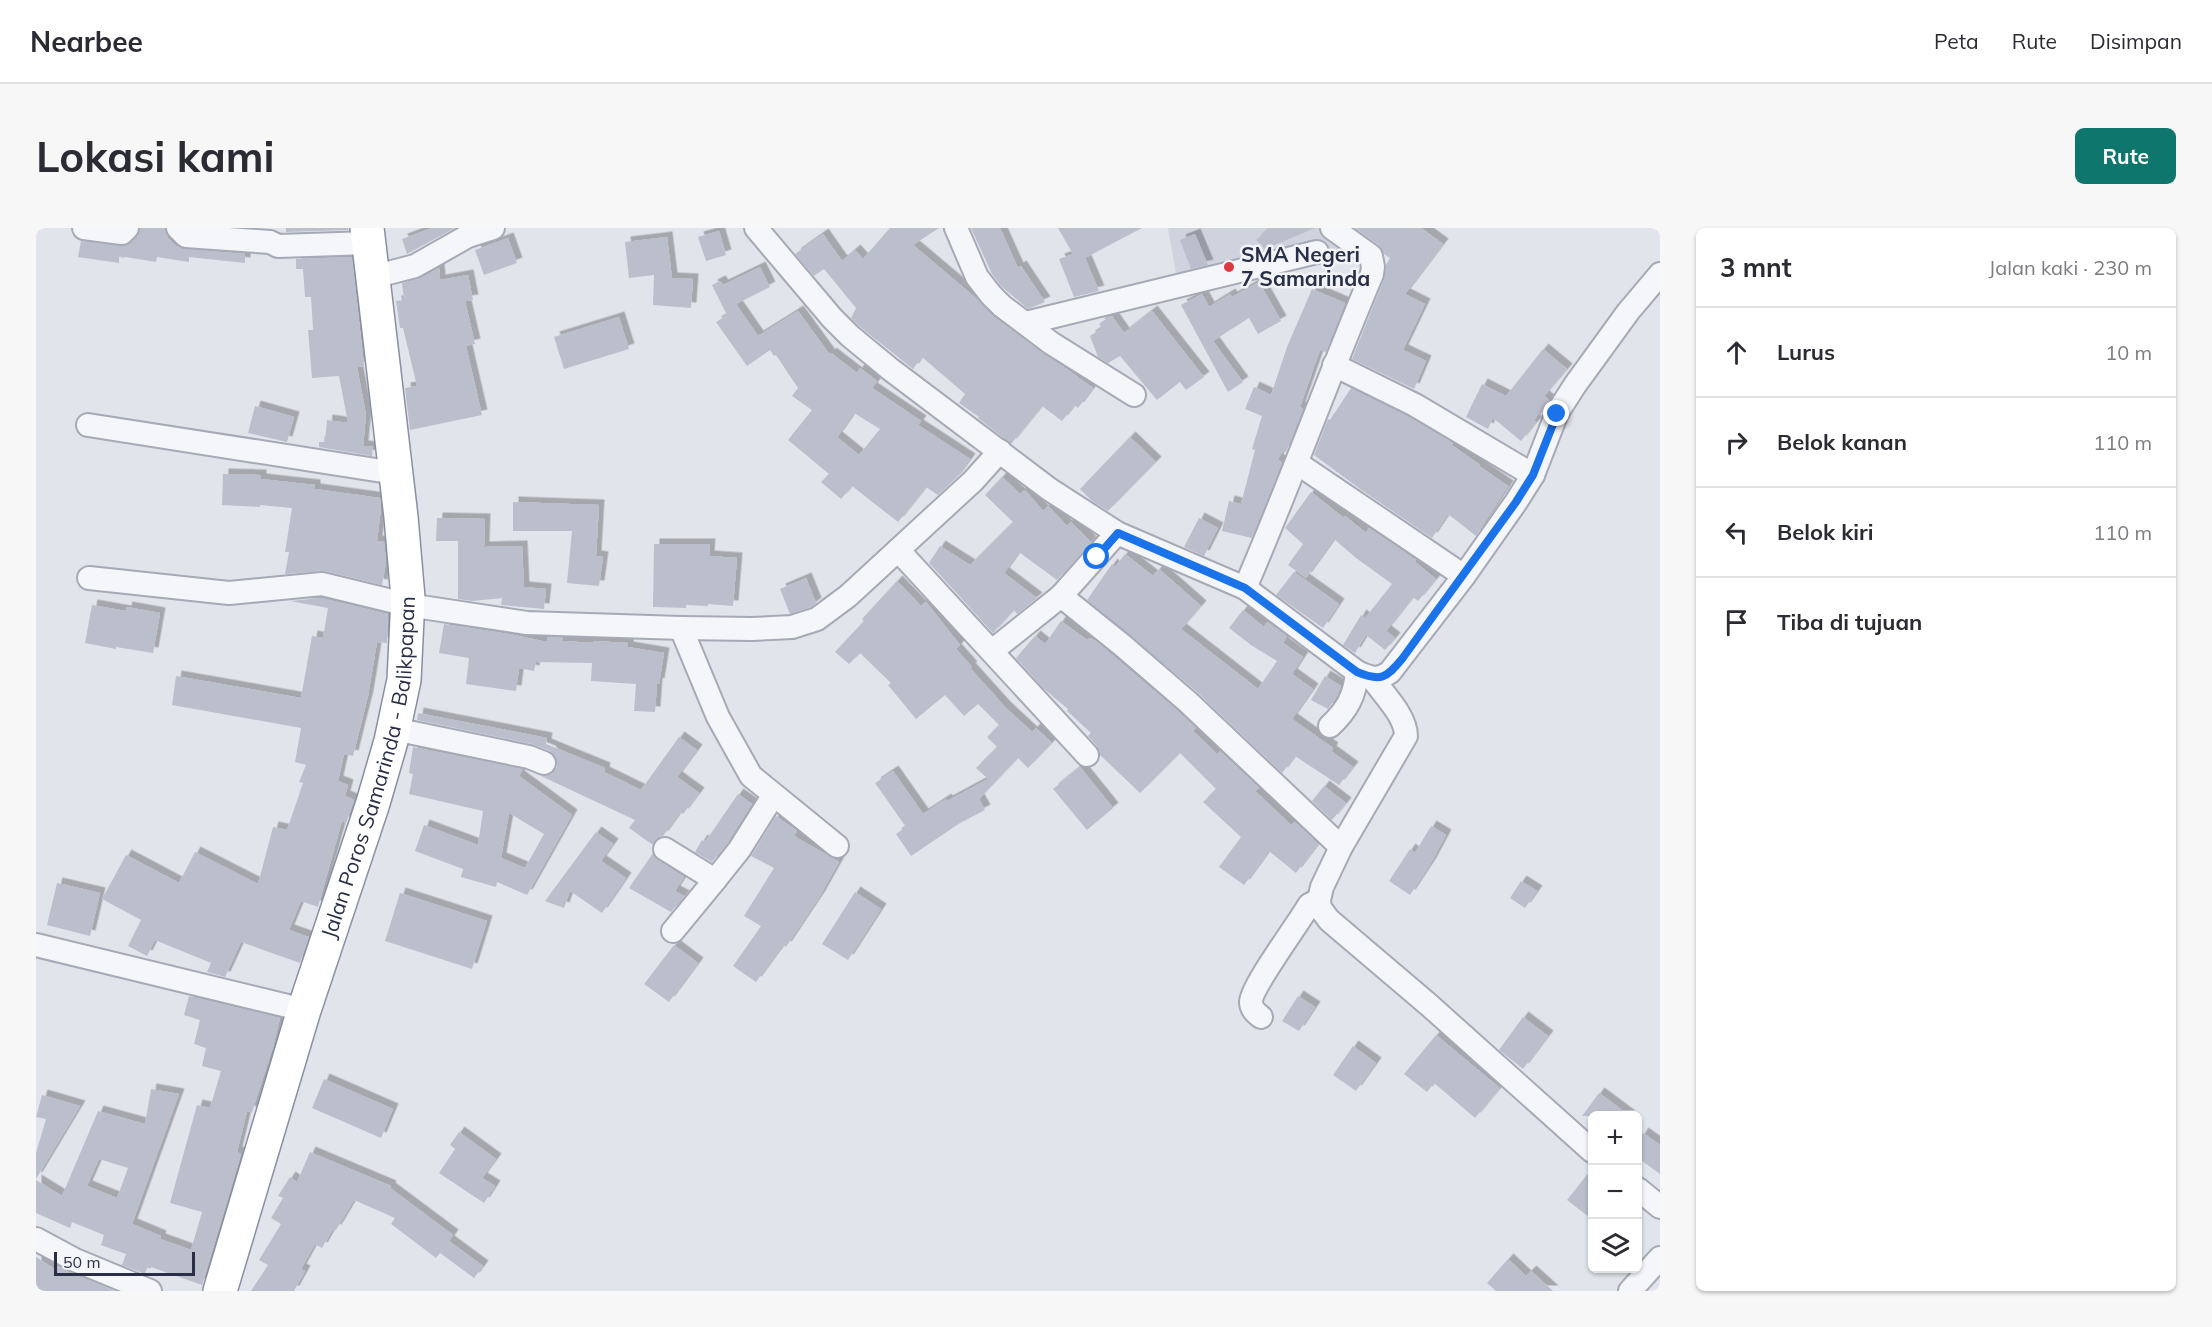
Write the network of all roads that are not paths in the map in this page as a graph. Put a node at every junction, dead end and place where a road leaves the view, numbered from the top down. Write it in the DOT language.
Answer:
graph roads {
  1 [pos="84,228"];
  2 [pos="127,228"];
  3 [pos="178,228"];
  4 [pos="493,228"];
  5 [pos="756,228"];
  6 [pos="956,228"];
  7 [pos="1332,228"];
  8 [pos="368,235"];
  9 [pos="1317,252"];
  10 [pos="1660,274"];
  11 [pos="373,276"];
  12 [pos="1026,322"];
  13 [pos="1334,365"];
  14 [pos="1134,395"];
  15 [pos="88,425"];
  16 [pos="1000,450"];
  17 [pos="1297,463"];
  18 [pos="395,473"];
  19 [pos="1533,475"];
  20 [pos="1118,533"];
  21 [pos="898,550"];
  22 [pos="1464,576"];
  23 [pos="89,578"];
  24 [pos="1245,588"];
  25 [pos="1061,596"];
  26 [pos="408,605"];
  27 [pos="681,628"];
  28 [pos="992,651"];
  29 [pos="1364,675"];
  30 [pos="1330,726"];
  31 [pos="394,729"];
  32 [pos="1087,755"];
  33 [pos="544,763"];
  34 [pos="773,796"];
  35 [pos="837,846"];
  36 [pos="1341,847"];
  37 [pos="665,849"];
  38 [pos="715,880"];
  39 [pos="1319,900"];
  40 [pos="673,931"];
  41 [pos="36,945"];
  42 [pos="304,1010"];
  43 [pos="1261,1017"];
  44 [pos="1588,1147"];
  45 [pos="1642,1192"];
  46 [pos="1660,1207"];
  47 [pos="36,1239"];
  48 [pos="1660,1258"];
  49 [pos="150,1291"];
  50 [pos="220,1291"];
  51 [pos="1630,1291"];
  1 -- 2 [label="street"];
  3 -- 8 [label="street"];
  4 -- 11 [label="street"];
  5 -- 16 [label="street"];
  6 -- 12 [label="street"];
  7 -- 13 [label="street"];
  8 -- 11 [label="highway, Jalan Poros Samarinda - Balikpapan"];
  9 -- 12 [label="street"];
  10 -- 19 [label="street"];
  11 -- 18 [label="highway, Jalan Poros Samarinda - Balikpapan"];
  12 -- 14 [label="street"];
  13 -- 17 [label="street"];
  13 -- 19 [label="street"];
  15 -- 18 [label="street"];
  16 -- 20 [label="street"];
  16 -- 21 [label="street"];
  17 -- 22 [label="street"];
  17 -- 24 [label="street"];
  18 -- 26 [label="highway, Jalan Poros Samarinda - Balikpapan"];
  19 -- 22 [label="street"];
  20 -- 24 [label="street"];
  20 -- 25 [label="street"];
  21 -- 27 [label="street"];
  21 -- 28 [label="street"];
  22 -- 29 [label="street"];
  23 -- 26 [label="street"];
  24 -- 29 [label="street"];
  25 -- 28 [label="street"];
  25 -- 36 [label="street"];
  26 -- 27 [label="street"];
  26 -- 31 [label="highway, Jalan Poros Samarinda - Balikpapan"];
  27 -- 34 [label="street"];
  28 -- 32 [label="street"];
  29 -- 30 [label="street"];
  29 -- 36 [label="street"];
  31 -- 33 [label="street"];
  31 -- 42 [label="highway, Jalan Poros Samarinda - Balikpapan"];
  34 -- 35 [label="street"];
  34 -- 38 [label="street"];
  36 -- 39 [label="street"];
  37 -- 38 [label="street"];
  38 -- 40 [label="street"];
  39 -- 43 [label="street"];
  39 -- 44 [label="street"];
  41 -- 42 [label="street"];
  42 -- 50 [label="highway, Jalan Poros Samarinda - Balikpapan"];
  45 -- 46 [label="street"];
  47 -- 49 [label="street"];
  48 -- 51 [label="street"];
}
